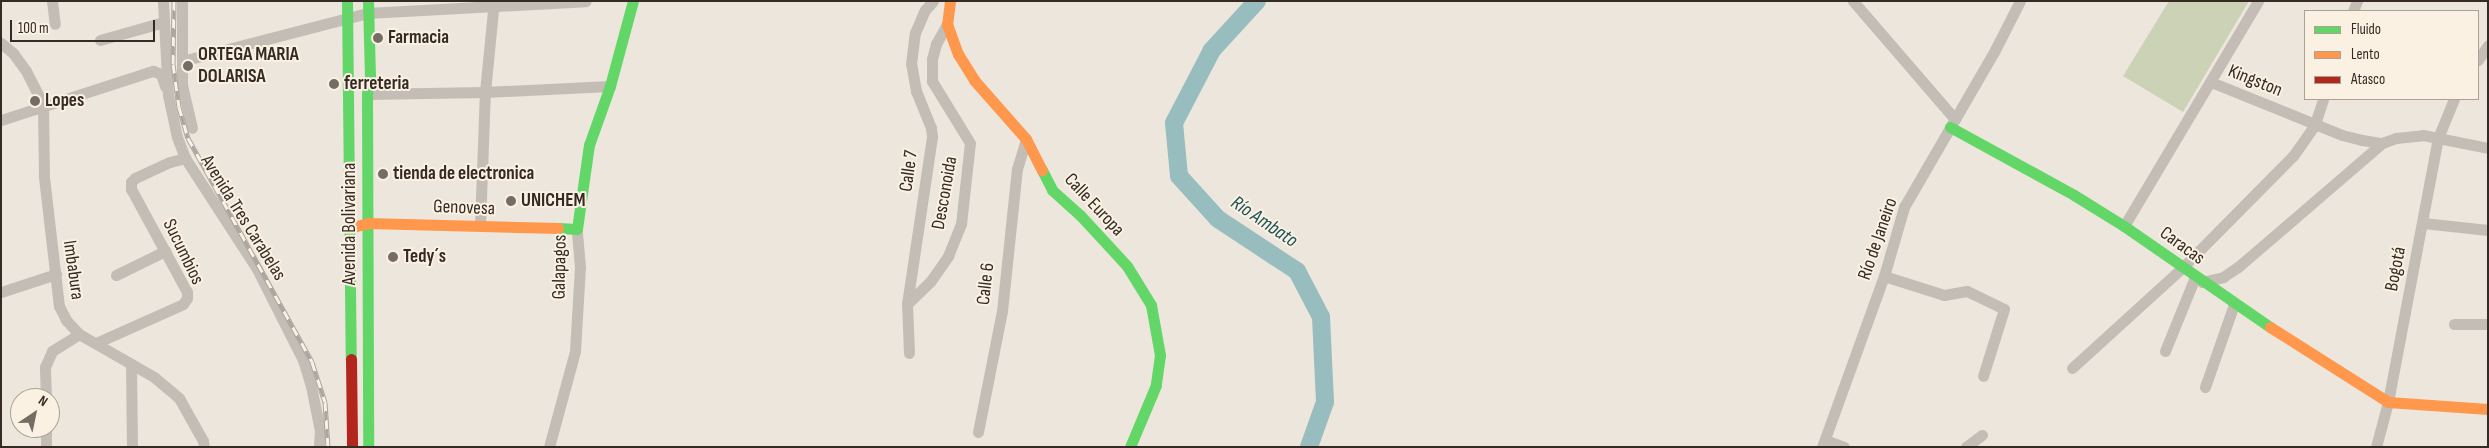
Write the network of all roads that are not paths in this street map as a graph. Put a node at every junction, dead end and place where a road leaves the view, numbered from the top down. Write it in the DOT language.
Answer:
graph roads {
  1 [pos="52,1"];
  2 [pos="163,1"];
  3 [pos="182,1"];
  4 [pos="347,1"];
  5 [pos="586,1"];
  6 [pos="633,1"];
  7 [pos="933,1"];
  8 [pos="950,1"];
  9 [pos="1853,1"];
  10 [pos="2020,1"];
  11 [pos="2258,1"];
  12 [pos="494,4"];
  13 [pos="367,7"];
  14 [pos="347,17"];
  15 [pos="164,22"];
  16 [pos="56,24"];
  17 [pos="947,24"];
  18 [pos="100,40"];
  19 [pos="1,43"];
  20 [pos="2488,45"];
  21 [pos="2479,58"];
  22 [pos="182,61"];
  23 [pos="2211,82"];
  24 [pos="610,86"];
  25 [pos="485,92"];
  26 [pos="367,94"];
  27 [pos="168,95"];
  28 [pos="2323,100"];
  29 [pos="2454,100"];
  30 [pos="43,105"];
  31 [pos="1,120"];
  32 [pos="1953,123"];
  33 [pos="2315,124"];
  34 [pos="192,128"];
  35 [pos="2438,138"];
  36 [pos="1026,139"];
  37 [pos="2382,143"];
  38 [pos="2488,148"];
  39 [pos="185,158"];
  40 [pos="368,223"];
  41 [pos="2423,223"];
  42 [pos="480,226"];
  43 [pos="2124,226"];
  44 [pos="349,228"];
  45 [pos="577,229"];
  46 [pos="2488,230"];
  47 [pos="165,251"];
  48 [pos="2182,268"];
  49 [pos="56,274"];
  50 [pos="116,275"];
  51 [pos="1884,276"];
  52 [pos="2198,280"];
  53 [pos="1,292"];
  54 [pos="907,304"];
  55 [pos="2234,304"];
  56 [pos="2454,324"];
  57 [pos="2488,324"];
  58 [pos="79,334"];
  59 [pos="96,343"];
  60 [pos="2165,351"];
  61 [pos="909,353"];
  62 [pos="131,364"];
  63 [pos="2072,368"];
  64 [pos="1983,376"];
  65 [pos="2205,387"];
  66 [pos="46,388"];
  67 [pos="2388,402"];
  68 [pos="2488,409"];
  69 [pos="978,432"];
  70 [pos="1982,435"];
  71 [pos="1823,443"];
  72 [pos="132,447"];
  73 [pos="204,447"];
  74 [pos="318,447"];
  75 [pos="352,447"];
  76 [pos="368,447"];
  77 [pos="549,447"];
  78 [pos="1130,447"];
  79 [pos="1844,447"];
  80 [pos="1966,447"];
  81 [pos="2376,447"];
  1 -- 16 [label="street"];
  2 -- 15 [label="street, Avenida Tres Carabelas"];
  3 -- 22 [label="street"];
  4 -- 14 [label="street, Avenida Bolivariana"];
  5 -- 12 [label="street"];
  6 -- 24 [label="street, Galapagos"];
  7 -- 54 [label="street, Calle 7"];
  8 -- 17 [label="street, Calle Europa"];
  9 -- 32 [label="street"];
  10 -- 32 [label="street, Río de Janeiro"];
  11 -- 23 [label="street"];
  12 -- 13 [label="street"];
  12 -- 25 [label="street"];
  13 -- 14 [label="street"];
  13 -- 26 [label="street, Avenida Bolivariana"];
  14 -- 22 [label="street"];
  14 -- 44 [label="street, Avenida Bolivariana"];
  15 -- 18 [label="street"];
  15 -- 27 [label="street, Avenida Tres Carabelas"];
  17 -- 36 [label="street, Calle Europa"];
  17 -- 54 [label="street, Desconoida"];
  19 -- 30 [label="street, Imbabura"];
  20 -- 21 [label="street"];
  22 -- 34 [label="street"];
  23 -- 33 [label="street, Kingston"];
  23 -- 43 [label="street"];
  24 -- 25 [label="street"];
  24 -- 45 [label="street, Galapagos"];
  25 -- 26 [label="street"];
  25 -- 42 [label="street"];
  26 -- 40 [label="street, Avenida Bolivariana"];
  27 -- 30 [label="street"];
  27 -- 39 [label="street, Avenida Tres Carabelas"];
  28 -- 33 [label="street"];
  29 -- 35 [label="street, Bogotá"];
  30 -- 31 [label="street"];
  30 -- 49 [label="street, Imbabura"];
  32 -- 43 [label="street, Caracas"];
  32 -- 51 [label="street, Río de Janeiro"];
  33 -- 37 [label="street, Kingston"];
  33 -- 48 [label="street"];
  35 -- 37 [label="street, Kingston"];
  35 -- 38 [label="street, Kingston"];
  35 -- 41 [label="street, Bogotá"];
  36 -- 69 [label="street, Calle 6"];
  36 -- 78 [label="street, Calle Europa"];
  37 -- 52 [label="street"];
  39 -- 47 [label="street, Sucumbios"];
  39 -- 74 [label="street, Avenida Tres Carabelas"];
  40 -- 42 [label="street, Genovesa"];
  40 -- 44 [label="street, Genovesa"];
  40 -- 76 [label="street, Avenida Bolivariana"];
  41 -- 46 [label="street"];
  41 -- 67 [label="street, Bogotá"];
  42 -- 45 [label="street, Genovesa"];
  43 -- 48 [label="street, Caracas"];
  44 -- 75 [label="street, Avenida Bolivariana"];
  45 -- 77 [label="street, Galapagos"];
  47 -- 50 [label="street"];
  47 -- 59 [label="street, Sucumbios"];
  48 -- 52 [label="street, Caracas"];
  48 -- 63 [label="street"];
  49 -- 53 [label="street"];
  49 -- 58 [label="street, Imbabura"];
  51 -- 64 [label="street"];
  51 -- 71 [label="street, Río de Janeiro"];
  52 -- 55 [label="street, Caracas"];
  52 -- 60 [label="street"];
  54 -- 61 [label="street, Calle 7"];
  55 -- 65 [label="street"];
  55 -- 67 [label="street, Caracas"];
  56 -- 57 [label="street"];
  58 -- 59 [label="street, Imbabura"];
  58 -- 66 [label="street"];
  59 -- 62 [label="street, Imbabura"];
  62 -- 72 [label="street"];
  62 -- 73 [label="street, Imbabura"];
  67 -- 68 [label="street"];
  67 -- 81 [label="street, Bogotá"];
  70 -- 80 [label="street"];
  71 -- 79 [label="street"];
}
